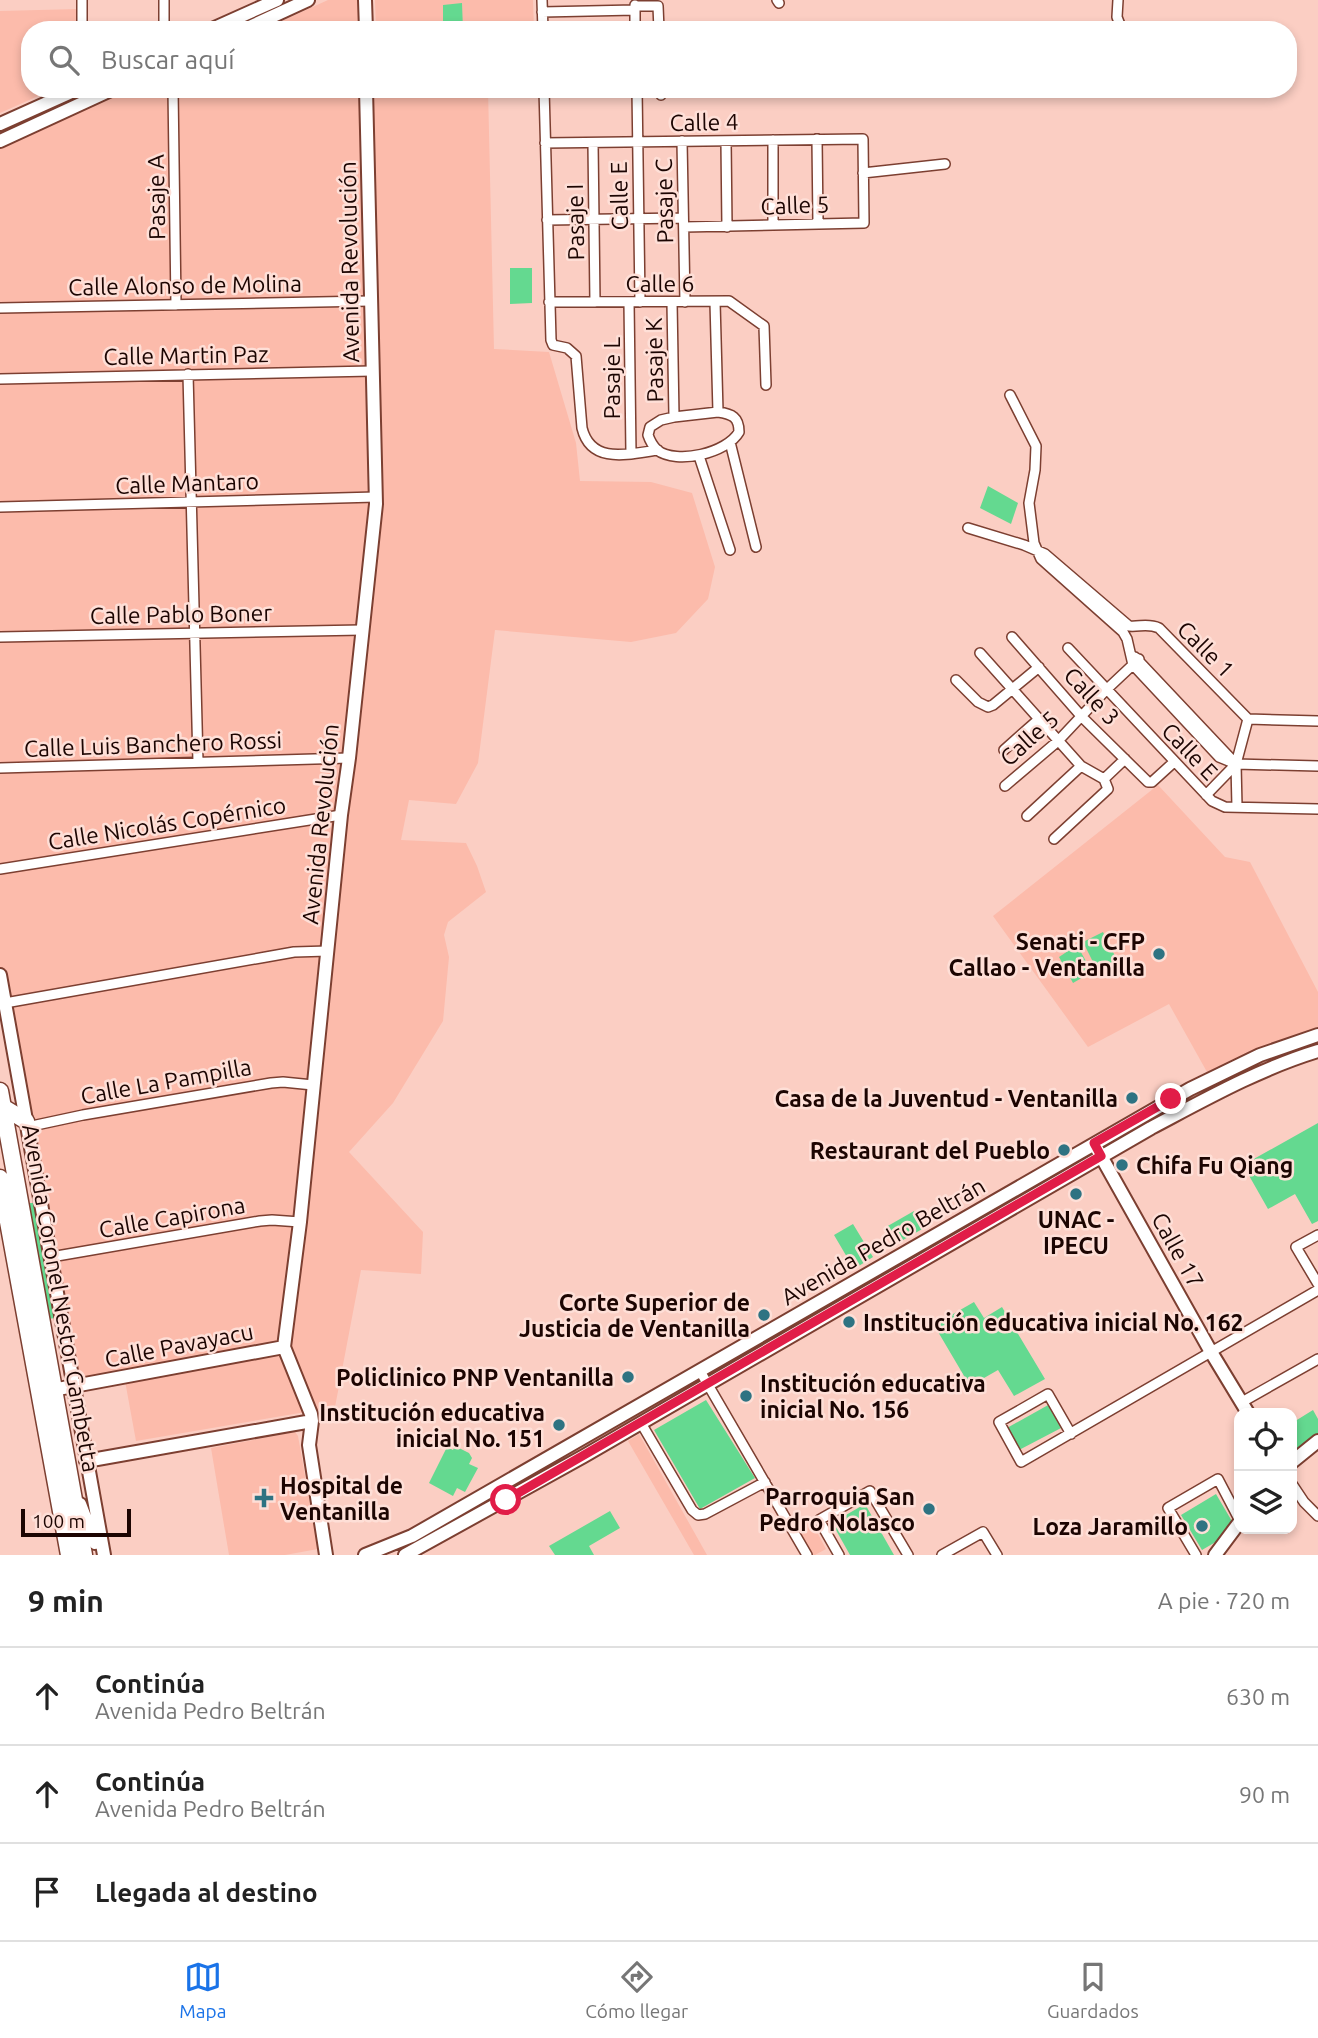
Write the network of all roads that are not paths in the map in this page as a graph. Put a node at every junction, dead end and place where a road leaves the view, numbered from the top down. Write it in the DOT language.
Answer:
graph roads {
  1 [pos="82,0"];
  2 [pos="164,0"];
  3 [pos="277,0"];
  4 [pos="308,0"];
  5 [pos="365,0"];
  6 [pos="542,0"];
  7 [pos="589,0"];
  8 [pos="1118,0"];
  9 [pos="635,5"];
  10 [pos="589,11"];
  11 [pos="542,12"];
  12 [pos="82,21"];
  13 [pos="164,21"];
  14 [pos="230,21"];
  15 [pos="262,21"];
  16 [pos="366,21"];
  17 [pos="542,21"];
  18 [pos="659,21"];
  19 [pos="1119,21"];
  20 [pos="58,98"];
  21 [pos="93,98"];
  22 [pos="173,98"];
  23 [pos="366,98"];
  24 [pos="544,98"];
  25 [pos="637,98"];
  26 [pos="0,124"];
  27 [pos="817,139"];
  28 [pos="773,140"];
  29 [pos="0,141"];
  30 [pos="682,141"];
  31 [pos="726,141"];
  32 [pos="638,142"];
  33 [pos="545,143"];
  34 [pos="593,143"];
  35 [pos="945,163"];
  36 [pos="863,173"];
  37 [pos="639,218"];
  38 [pos="547,219"];
  39 [pos="594,219"];
  40 [pos="684,223"];
  41 [pos="818,224"];
  42 [pos="773,225"];
  43 [pos="727,227"];
  44 [pos="370,301"];
  45 [pos="549,302"];
  46 [pos="595,302"];
  47 [pos="629,302"];
  48 [pos="640,302"];
  49 [pos="672,302"];
  50 [pos="685,302"];
  51 [pos="715,302"];
  52 [pos="176,305"];
  53 [pos="0,308"];
  54 [pos="372,371"];
  55 [pos="188,374"];
  56 [pos="0,379"];
  57 [pos="766,385"];
  58 [pos="1010,395"];
  59 [pos="718,412"];
  60 [pos="674,417"];
  61 [pos="730,442"];
  62 [pos="658,450"];
  63 [pos="631,454"];
  64 [pos="699,456"];
  65 [pos="376,497"];
  66 [pos="191,502"];
  67 [pos="0,507"];
  68 [pos="968,528"];
  69 [pos="756,547"];
  70 [pos="730,550"];
  71 [pos="1038,554"];
  72 [pos="1126,629"];
  73 [pos="362,630"];
  74 [pos="194,633"];
  75 [pos="0,637"];
  76 [pos="1012,637"];
  77 [pos="1068,648"];
  78 [pos="980,653"];
  79 [pos="1136,662"];
  80 [pos="1039,667"];
  81 [pos="956,680"];
  82 [pos="1012,688"];
  83 [pos="1106,690"];
  84 [pos="1082,717"];
  85 [pos="1039,719"];
  86 [pos="1248,719"];
  87 [pos="1318,721"];
  88 [pos="1058,741"];
  89 [pos="1004,750"];
  90 [pos="349,758"];
  91 [pos="1125,759"];
  92 [pos="198,762"];
  93 [pos="1174,762"];
  94 [pos="1236,764"];
  95 [pos="1081,766"];
  96 [pos="1318,766"];
  97 [pos="0,768"];
  98 [pos="1104,779"];
  99 [pos="1005,786"];
  100 [pos="1206,795"];
  101 [pos="1237,807"];
  102 [pos="1318,809"];
  103 [pos="341,815"];
  104 [pos="1027,816"];
  105 [pos="1054,839"];
  106 [pos="0,869"];
  107 [pos="328,950"];
  108 [pos="0,975"];
  109 [pos="5,1003"];
  110 [pos="1318,1035"];
  111 [pos="1318,1051"];
  112 [pos="313,1085"];
  113 [pos="1,1096"];
  114 [pos="27,1124"];
  115 [pos="1094,1143"];
  116 [pos="1101,1156"];
  117 [pos="0,1178"];
  118 [pos="300,1222"];
  119 [pos="1318,1235"];
  120 [pos="51,1258"];
  121 [pos="1318,1287"];
  122 [pos="810,1307"];
  123 [pos="817,1320"];
  124 [pos="284,1347"];
  125 [pos="1211,1352"];
  126 [pos="1318,1359"];
  127 [pos="700,1371"];
  128 [pos="708,1384"];
  129 [pos="73,1386"];
  130 [pos="47,1391"];
  131 [pos="1245,1408"];
  132 [pos="312,1421"];
  133 [pos="641,1423"];
  134 [pos="1071,1434"];
  135 [pos="1318,1440"];
  136 [pos="1297,1458"];
  137 [pos="86,1461"];
  138 [pos="765,1482"];
  139 [pos="72,1485"];
  140 [pos="1297,1490"];
  141 [pos="1234,1511"];
  142 [pos="1318,1516"];
  143 [pos="1234,1528"];
  144 [pos="412,1536"];
  145 [pos="421,1552"];
  146 [pos="69,1555"];
  147 [pos="84,1555"];
  148 [pos="103,1555"];
  149 [pos="326,1555"];
  150 [pos="365,1555"];
  151 [pos="405,1555"];
  152 [pos="807,1555"];
  153 [pos="839,1555"];
  154 [pos="908,1555"];
  155 [pos="942,1555"];
  156 [pos="997,1555"];
  157 [pos="1196,1555"];
  158 [pos="1215,1555"];
  1 -- 12 [label="street"];
  2 -- 13 [label="street"];
  3 -- 14 [label="street"];
  4 -- 15 [label="street"];
  5 -- 16 [label="street"];
  6 -- 11 [label="street"];
  7 -- 10 [label="street"];
  8 -- 19 [label="street"];
  9 -- 10 [label="street"];
  9 -- 18 [label="street"];
  10 -- 11 [label="street"];
  11 -- 17 [label="street"];
  20 -- 26 [label="street"];
  21 -- 29 [label="street"];
  22 -- 52 [label="street, Pasaje A"];
  23 -- 44 [label="street, Avenida Revolución"];
  24 -- 33 [label="street"];
  25 -- 32 [label="street, Calle E"];
  27 -- 28 [label="street, Calle 4"];
  27 -- 36 [label="street, Calle 4"];
  27 -- 41 [label="street"];
  28 -- 31 [label="street, Calle 4"];
  28 -- 42 [label="street"];
  30 -- 31 [label="street, Calle 4"];
  30 -- 32 [label="street, Calle 4"];
  30 -- 40 [label="street, Pasaje C"];
  31 -- 43 [label="street, Calle 5"];
  32 -- 34 [label="street, Calle 4"];
  32 -- 37 [label="street, Calle E"];
  33 -- 34 [label="street, Calle 4"];
  33 -- 38 [label="street"];
  34 -- 39 [label="street, Pasaje I"];
  35 -- 36 [label="street"];
  36 -- 41 [label="street, Calle 5"];
  37 -- 39 [label="street, Calle 5"];
  37 -- 40 [label="street, Calle 5"];
  37 -- 48 [label="street, Calle E"];
  38 -- 39 [label="street, Calle 5"];
  38 -- 45 [label="street"];
  39 -- 46 [label="street, Pasaje I"];
  40 -- 43 [label="street, Calle 5"];
  40 -- 50 [label="street, Pasaje C"];
  41 -- 42 [label="street, Calle 5"];
  42 -- 43 [label="street, Calle 5"];
  44 -- 52 [label="street, Calle Alonso de Molina"];
  44 -- 54 [label="street, Avenida Revolución"];
  45 -- 46 [label="street, Calle 6"];
  45 -- 63 [label="street"];
  46 -- 47 [label="street, Calle 6"];
  47 -- 48 [label="street, Calle 6"];
  47 -- 63 [label="street, Pasaje L"];
  48 -- 49 [label="street, Calle 6"];
  49 -- 50 [label="street, Calle 6"];
  49 -- 60 [label="street, Pasaje K"];
  50 -- 51 [label="street, Calle 6"];
  51 -- 57 [label="street, Calle 6"];
  51 -- 59 [label="street"];
  52 -- 53 [label="street, Calle Alonso de Molina"];
  54 -- 55 [label="street, Calle Martin Paz"];
  54 -- 65 [label="street, Avenida Revolución"];
  55 -- 56 [label="street, Calle Martin Paz"];
  55 -- 66 [label="street"];
  58 -- 71 [label="street"];
  59 -- 60 [label="street"];
  59 -- 61 [label="street"];
  60 -- 62 [label="street"];
  61 -- 64 [label="street"];
  61 -- 69 [label="street"];
  62 -- 63 [label="street"];
  62 -- 64 [label="street"];
  64 -- 70 [label="street"];
  65 -- 66 [label="street, Calle Mantaro"];
  65 -- 73 [label="street, Avenida Revolución"];
  66 -- 67 [label="street, Calle Mantaro"];
  66 -- 74 [label="street"];
  68 -- 71 [label="street"];
  71 -- 72 [label="street"];
  72 -- 79 [label="street"];
  72 -- 86 [label="street, Calle 1"];
  73 -- 74 [label="street, Calle Pablo Boner"];
  73 -- 90 [label="street, Avenida Revolución"];
  74 -- 75 [label="street, Calle Pablo Boner"];
  74 -- 92 [label="street"];
  76 -- 80 [label="street, Calle 3"];
  77 -- 83 [label="street, Calle E"];
  78 -- 82 [label="street"];
  79 -- 83 [label="street, Calle 5"];
  79 -- 94 [label="street"];
  80 -- 82 [label="street"];
  80 -- 84 [label="street, Calle 3"];
  81 -- 82 [label="street"];
  82 -- 85 [label="street"];
  83 -- 84 [label="street, Calle 5"];
  83 -- 93 [label="street, Calle E"];
  84 -- 88 [label="street, Calle 5"];
  84 -- 91 [label="street, Calle 3"];
  85 -- 88 [label="street"];
  85 -- 89 [label="street"];
  86 -- 87 [label="street"];
  86 -- 94 [label="street"];
  88 -- 95 [label="street"];
  88 -- 99 [label="street, Calle 5"];
  90 -- 92 [label="street, Calle Luis Banchero Rossi"];
  90 -- 103 [label="street, Avenida Revolución"];
  91 -- 93 [label="street, Calle 3"];
  91 -- 98 [label="street"];
  92 -- 97 [label="street, Calle Luis Banchero Rossi"];
  93 -- 100 [label="street, Calle E"];
  94 -- 96 [label="street"];
  94 -- 100 [label="street"];
  94 -- 101 [label="street"];
  95 -- 98 [label="street"];
  95 -- 104 [label="street"];
  98 -- 105 [label="street"];
  100 -- 101 [label="street, Calle E"];
  101 -- 102 [label="street, Calle E"];
  103 -- 106 [label="street, Calle Nicolás Copérnico"];
  103 -- 107 [label="street, Avenida Revolución"];
  107 -- 109 [label="street"];
  107 -- 112 [label="street, Avenida Revolución"];
  108 -- 109 [label="street"];
  109 -- 114 [label="street"];
  110 -- 115 [label="street, Avenida Pedro Beltrán"];
  111 -- 116 [label="street, Avenida Pedro Beltrán"];
  112 -- 114 [label="street, Calle La Pampilla"];
  112 -- 118 [label="street, Avenida Revolución"];
  113 -- 114 [label="highway"];
  113 -- 130 [label="highway, Avenida Coronel Nestor Gambetta"];
  114 -- 120 [label="street"];
  115 -- 116 [label="street, Calle 17"];
  115 -- 122 [label="street, Avenida Pedro Beltrán"];
  116 -- 123 [label="street, Avenida Pedro Beltrán"];
  116 -- 125 [label="street, Calle 17"];
  117 -- 130 [label="highway, Avenida Coronel Nestor Gambetta"];
  118 -- 120 [label="street, Calle Capirona"];
  118 -- 124 [label="street, Avenida Revolución"];
  119 -- 121 [label="street"];
  120 -- 129 [label="street"];
  121 -- 125 [label="street"];
  122 -- 123 [label="street"];
  122 -- 127 [label="street, Avenida Pedro Beltrán"];
  123 -- 128 [label="street, Avenida Pedro Beltrán"];
  124 -- 129 [label="street, Calle Pavayacu"];
  124 -- 132 [label="street, Avenida Revolución"];
  125 -- 131 [label="street, Calle 17"];
  125 -- 134 [label="street"];
  126 -- 131 [label="street"];
  127 -- 128 [label="street"];
  127 -- 144 [label="street, Avenida Pedro Beltrán"];
  128 -- 133 [label="street, Avenida Pedro Beltrán"];
  128 -- 138 [label="street"];
  129 -- 130 [label="street, Calle Pavayacu"];
  129 -- 137 [label="street"];
  130 -- 139 [label="highway, Avenida Coronel Nestor Gambetta"];
  130 -- 146 [label="highway, Avenida Coronel Nestor Gambetta"];
  132 -- 137 [label="street"];
  132 -- 149 [label="street, Avenida Revolución"];
  133 -- 138 [label="street"];
  133 -- 145 [label="street, Avenida Pedro Beltrán"];
  134 -- 134 [label="street"];
  135 -- 136 [label="street"];
  137 -- 148 [label="street"];
  138 -- 152 [label="street"];
  139 -- 147 [label="highway, Avenida Coronel Nestor Gambetta"];
  139 -- 148 [label="street"];
  140 -- 142 [label="street"];
  141 -- 157 [label="street"];
  143 -- 158 [label="street"];
  144 -- 145 [label="street"];
  144 -- 150 [label="street, Avenida Pedro Beltrán"];
  145 -- 151 [label="street, Avenida Pedro Beltrán"];
  153 -- 154 [label="street"];
  155 -- 156 [label="street"];
}
